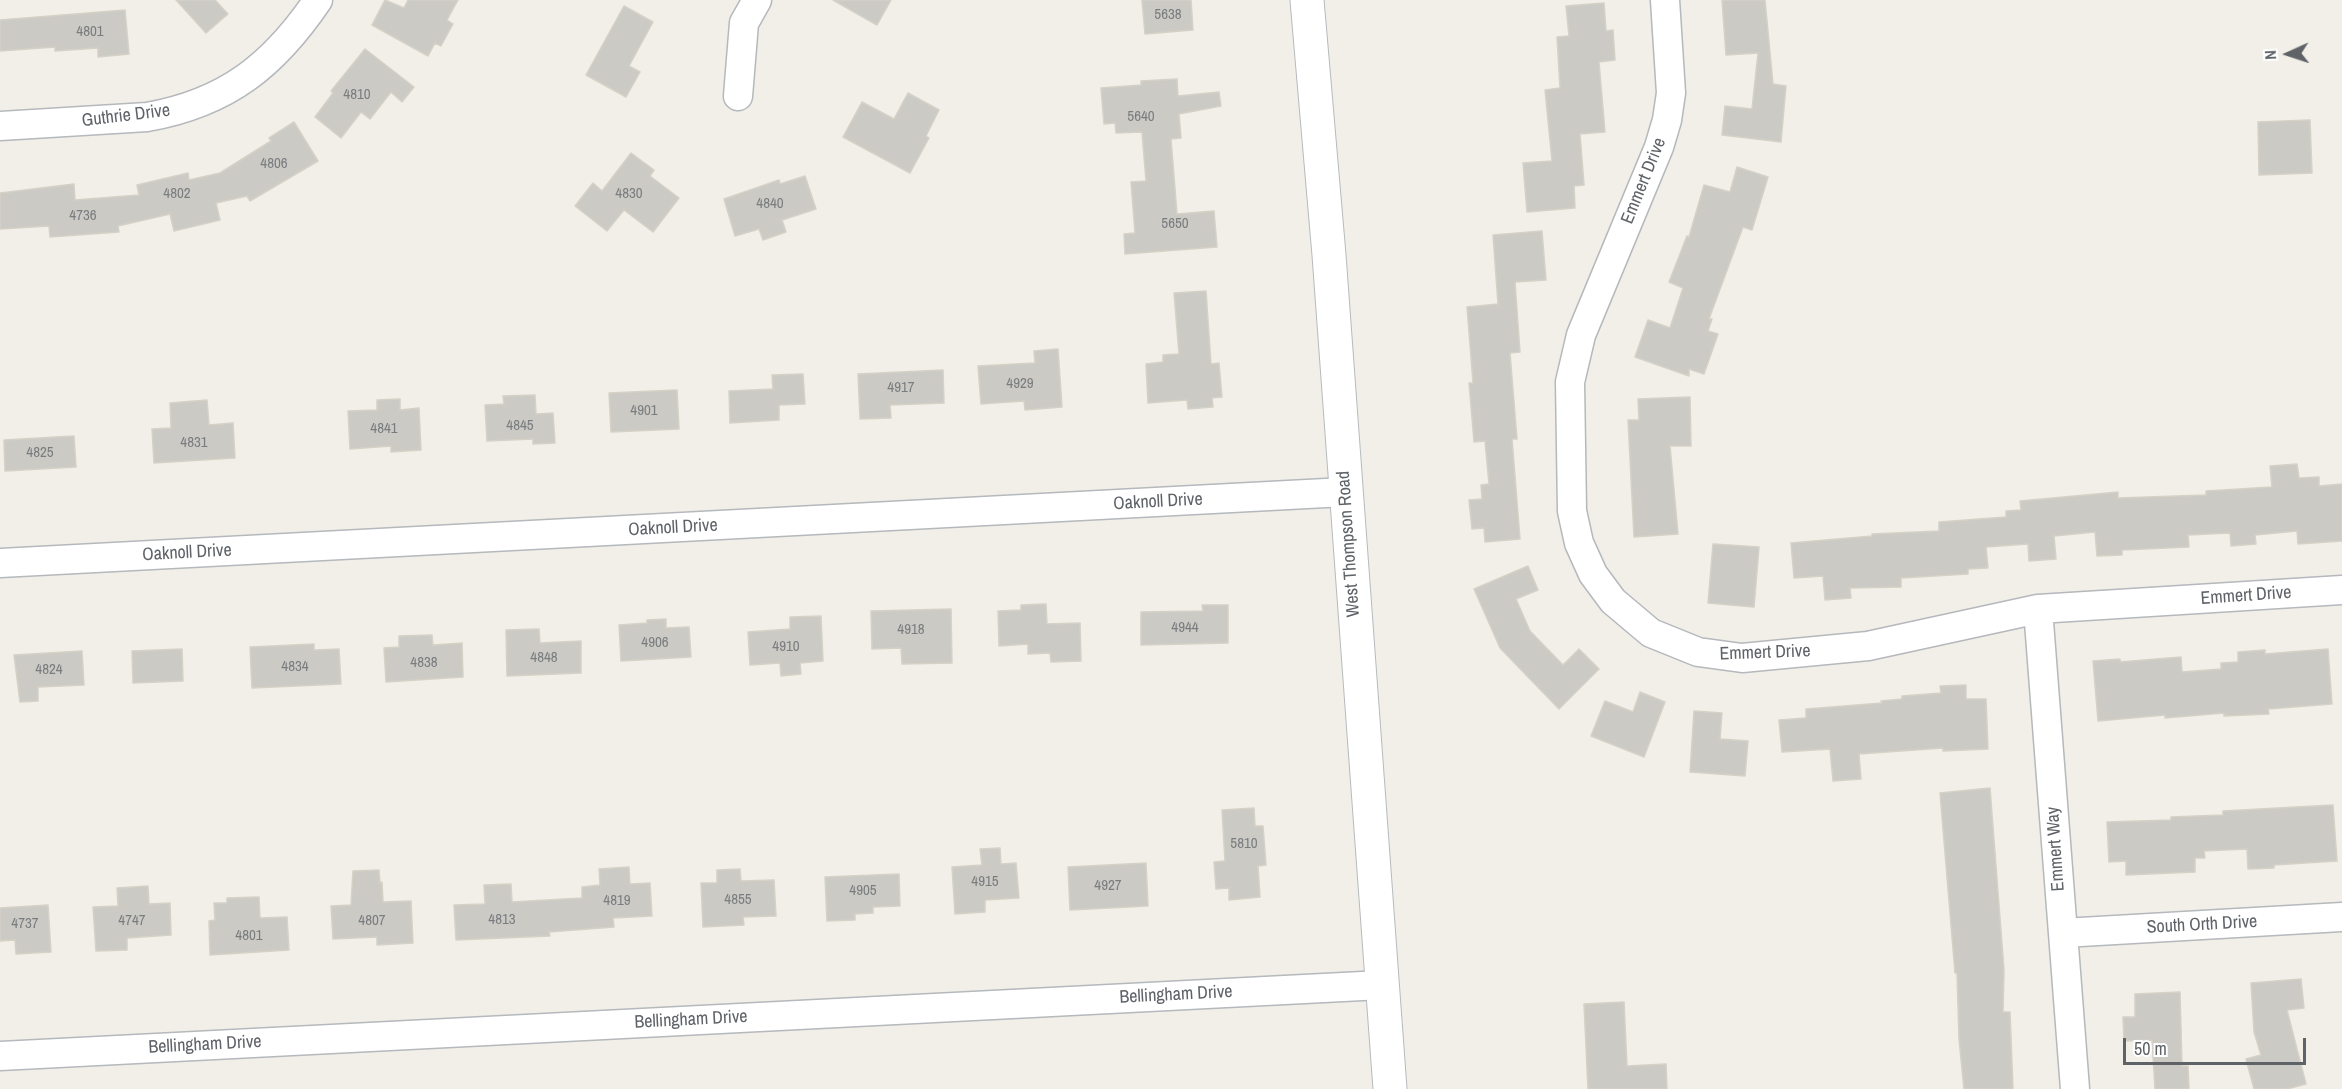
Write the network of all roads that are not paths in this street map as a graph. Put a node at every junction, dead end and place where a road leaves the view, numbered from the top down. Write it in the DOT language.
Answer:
graph roads {
  1 [pos="318,0"];
  2 [pos="757,0"];
  3 [pos="1307,0"];
  4 [pos="1665,0"];
  5 [pos="738,96"];
  6 [pos="0,126"];
  7 [pos="1345,492"];
  8 [pos="0,563"];
  9 [pos="2342,590"];
  10 [pos="2038,609"];
  11 [pos="2342,917"];
  12 [pos="2063,933"];
  13 [pos="1382,985"];
  14 [pos="0,1056"];
  15 [pos="1390,1089"];
  16 [pos="2075,1089"];
  1 -- 6 [label="street, Guthrie Drive"];
  2 -- 5 [label="street"];
  3 -- 7 [label="main road, West Thompson Road"];
  4 -- 10 [label="street, Emmert Drive"];
  7 -- 8 [label="street, Oaknoll Drive"];
  7 -- 13 [label="main road, West Thompson Road"];
  9 -- 10 [label="street, Emmert Drive"];
  10 -- 12 [label="street, Emmert Way"];
  11 -- 12 [label="street, South Orth Drive"];
  12 -- 16 [label="street, Emmert Way"];
  13 -- 14 [label="street, Bellingham Drive"];
  13 -- 15 [label="main road, West Thompson Road"];
}
